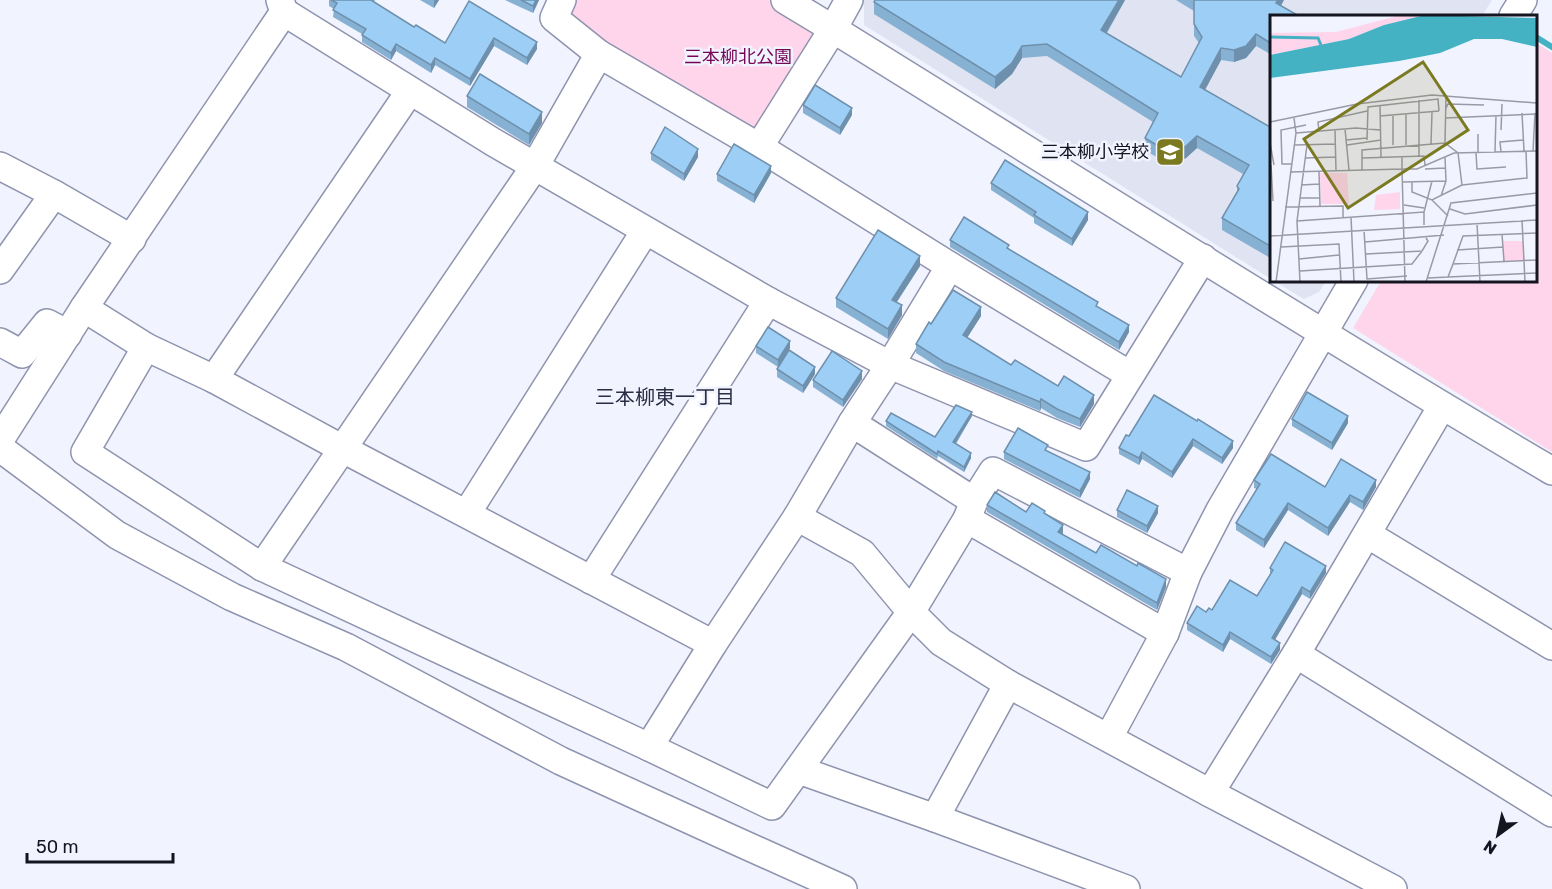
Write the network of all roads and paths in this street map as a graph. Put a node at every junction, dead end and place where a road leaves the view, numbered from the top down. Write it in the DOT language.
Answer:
graph roads {
  1 [pos="562,0"];
  2 [pos="785,0"];
  3 [pos="849,0"];
  4 [pos="1523,0"];
  5 [pos="282,6"];
  6 [pos="1514,15"];
  7 [pos="833,29"];
  8 [pos="599,54"];
  9 [pos="410,92"];
  10 [pos="759,147"];
  11 [pos="0,166"];
  12 [pos="535,166"];
  13 [pos="54,194"];
  14 [pos="645,231"];
  15 [pos="132,239"];
  16 [pos="1203,258"];
  17 [pos="950,266"];
  18 [pos="0,270"];
  19 [pos="1353,282"];
  20 [pos="768,301"];
  21 [pos="84,308"];
  22 [pos="68,334"];
  23 [pos="1322,334"];
  24 [pos="0,342"];
  25 [pos="146,347"];
  26 [pos="891,364"];
  27 [pos="1130,375"];
  28 [pos="214,379"];
  29 [pos="1442,406"];
  30 [pos="852,423"];
  31 [pos="0,440"];
  32 [pos="0,448"];
  33 [pos="343,449"];
  34 [pos="1552,471"];
  35 [pos="970,510"];
  36 [pos="467,513"];
  37 [pos="797,517"];
  38 [pos="1367,534"];
  39 [pos="262,567"];
  40 [pos="1188,572"];
  41 [pos="591,580"];
  42 [pos="911,612"];
  43 [pos="1165,633"];
  44 [pos="713,644"];
  45 [pos="1552,646"];
  46 [pos="1296,654"];
  47 [pos="1008,684"];
  48 [pos="1109,737"];
  49 [pos="649,747"];
  50 [pos="799,770"];
  51 [pos="1210,793"];
  52 [pos="1552,813"];
  53 [pos="935,818"];
  54 [pos="1362,882"];
  55 [pos="843,889"];
  56 [pos="1126,889"];
  57 [pos="1393,889"];
  1 -- 8 [label="street"];
  2 -- 7 [label="street"];
  3 -- 7 [label="street"];
  4 -- 6 [label="street"];
  5 -- 9 [label="street"];
  5 -- 15 [label="street"];
  7 -- 10 [label="street"];
  7 -- 16 [label="street"];
  8 -- 10 [label="street"];
  8 -- 12 [label="street"];
  9 -- 12 [label="street"];
  9 -- 28 [label="street"];
  10 -- 17 [label="street"];
  11 -- 13 [label="street"];
  12 -- 14 [label="street"];
  12 -- 33 [label="street"];
  13 -- 15 [label="street"];
  13 -- 18 [label="street"];
  14 -- 20 [label="street"];
  14 -- 36 [label="street"];
  15 -- 21 [label="street"];
  16 -- 23 [label="street"];
  16 -- 27 [label="street"];
  17 -- 26 [label="street"];
  17 -- 27 [label="street"];
  19 -- 23 [label="street"];
  20 -- 26 [label="street"];
  20 -- 41 [label="street"];
  21 -- 22 [label="street"];
  21 -- 25 [label="street"];
  22 -- 24 [label="street"];
  22 -- 31 [label="street"];
  23 -- 29 [label="street"];
  23 -- 40 [label="street"];
  25 -- 28 [label="street"];
  25 -- 39 [label="street"];
  26 -- 27 [label="street"];
  26 -- 30 [label="street"];
  28 -- 33 [label="street"];
  29 -- 34 [label="street"];
  29 -- 38 [label="street"];
  30 -- 35 [label="street"];
  30 -- 37 [label="street"];
  32 -- 55 [label="street"];
  33 -- 36 [label="street"];
  33 -- 39 [label="street"];
  35 -- 40 [label="street"];
  35 -- 42 [label="street"];
  35 -- 43 [label="street"];
  36 -- 41 [label="street"];
  37 -- 42 [label="street"];
  37 -- 44 [label="street"];
  38 -- 45 [label="street"];
  38 -- 46 [label="street"];
  39 -- 49 [label="street"];
  40 -- 43 [label="street"];
  41 -- 44 [label="street"];
  42 -- 47 [label="street"];
  42 -- 50 [label="street"];
  43 -- 48 [label="street"];
  44 -- 49 [label="street"];
  46 -- 51 [label="street"];
  46 -- 52 [label="street"];
  47 -- 48 [label="street"];
  47 -- 53 [label="street"];
  48 -- 51 [label="street"];
  49 -- 50 [label="street"];
  50 -- 53 [label="street"];
  51 -- 54 [label="street"];
  53 -- 56 [label="street"];
  54 -- 57 [label="street"];
}
